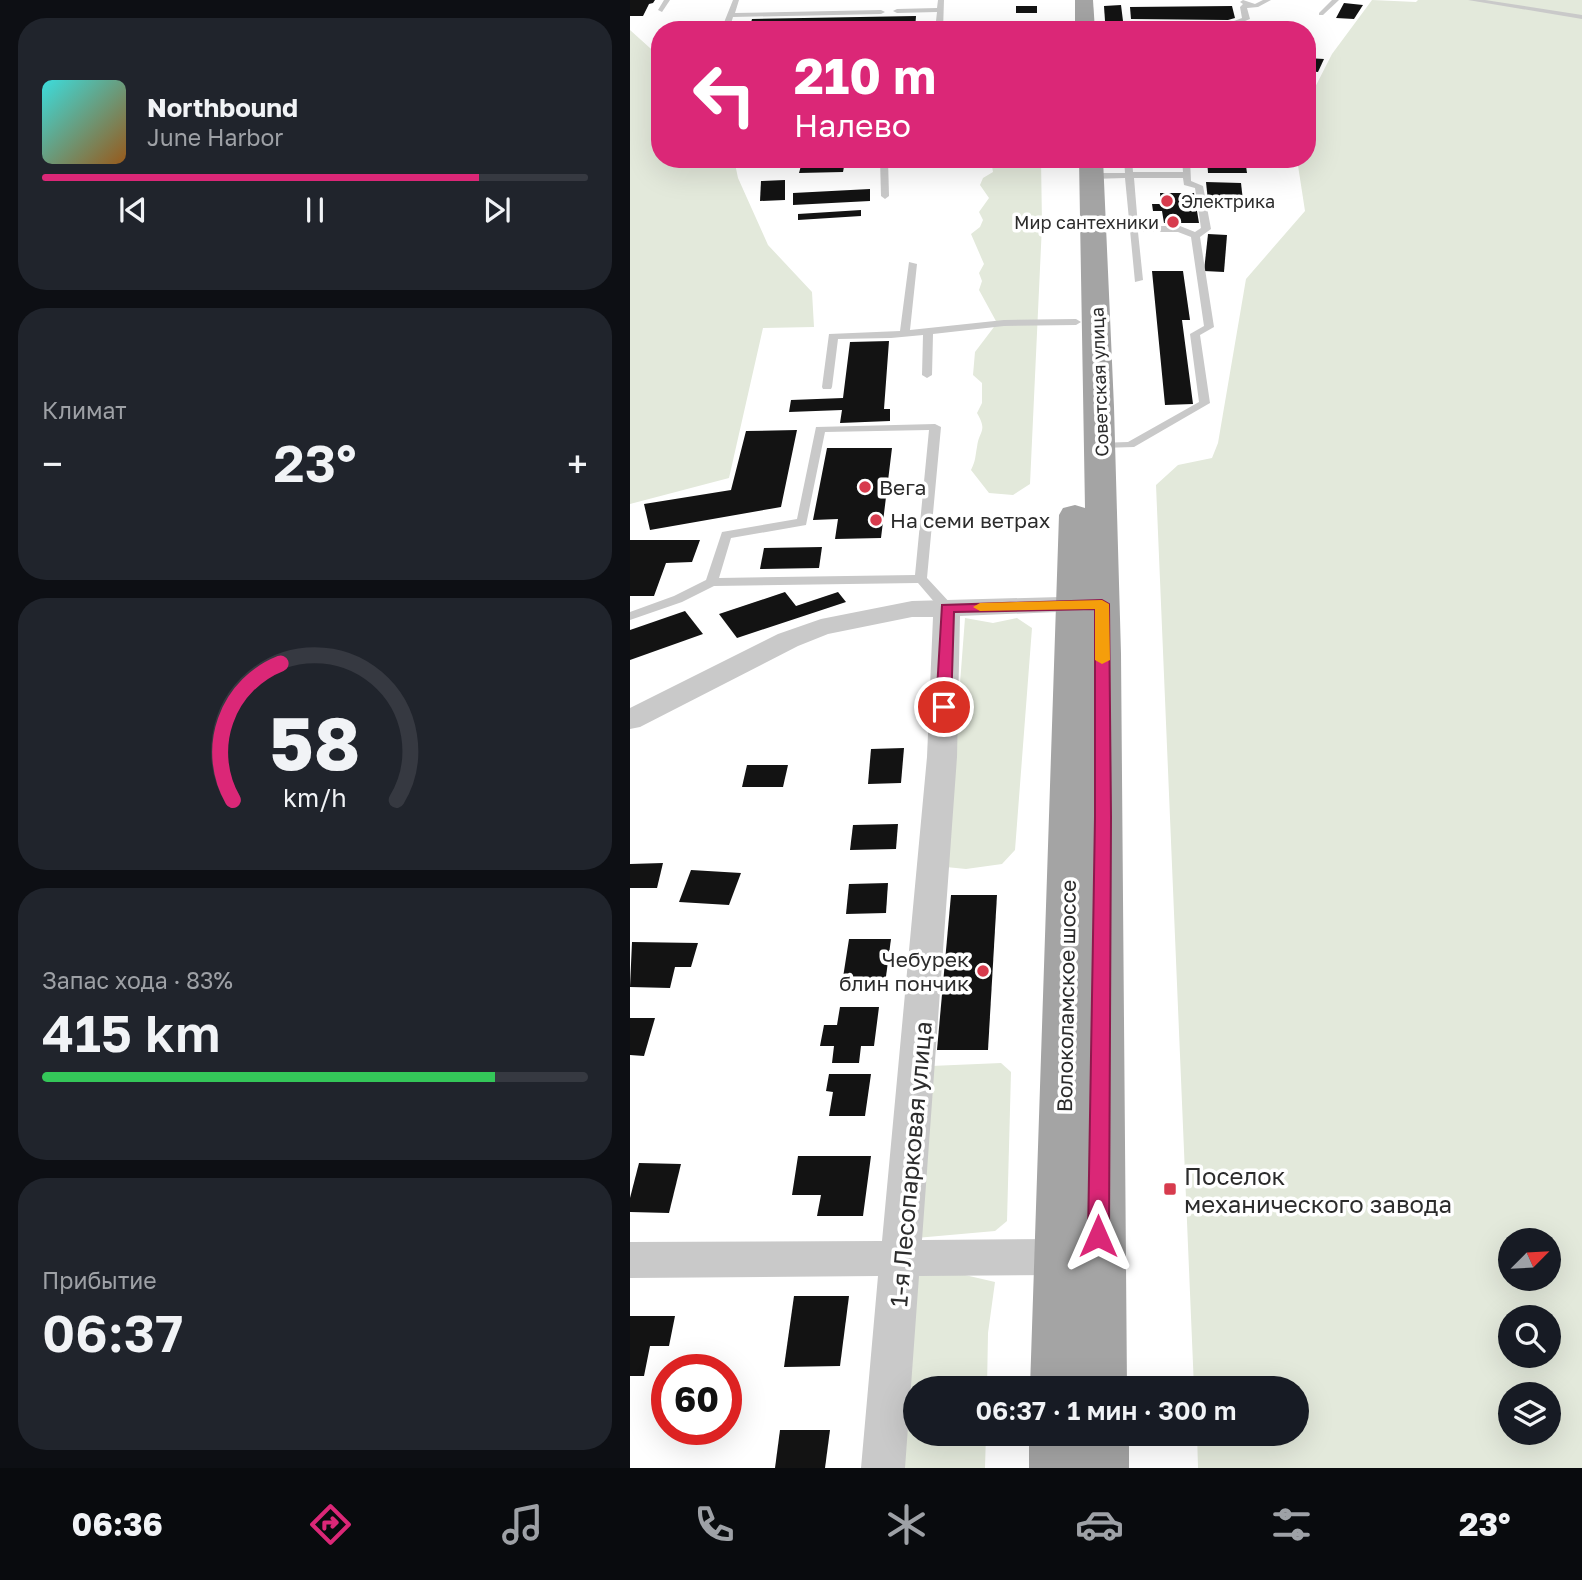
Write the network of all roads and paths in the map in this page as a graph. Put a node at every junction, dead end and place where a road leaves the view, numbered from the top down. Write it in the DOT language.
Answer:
graph roads {
  1 [pos="667,0"];
  2 [pos="736,0"];
  3 [pos="941,0"];
  4 [pos="1070,0"];
  5 [pos="1084,0"];
  6 [pos="1238,0"];
  7 [pos="1268,0"];
  8 [pos="1336,0"];
  9 [pos="1471,0"];
  10 [pos="1250,4"];
  11 [pos="663,10"];
  12 [pos="940,10"];
  13 [pos="897,11"];
  14 [pos="881,12"];
  15 [pos="1321,14"];
  16 [pos="731,15"];
  17 [pos="1582,17"];
  18 [pos="729,21"];
  19 [pos="939,21"];
  20 [pos="1070,21"];
  21 [pos="1092,21"];
  22 [pos="1240,21"];
  23 [pos="884,168"];
  24 [pos="1085,168"];
  25 [pos="1085,168"];
  26 [pos="1098,168"];
  27 [pos="1129,168"];
  28 [pos="1187,168"];
  29 [pos="1129,175"];
  30 [pos="1187,175"];
  31 [pos="885,196"];
  32 [pos="1134,229"];
  33 [pos="1195,236"];
  34 [pos="912,264"];
  35 [pos="1138,280"];
  36 [pos="1076,322"];
  37 [pos="928,331"];
  38 [pos="905,333"];
  39 [pos="927,375"];
  40 [pos="827,387"];
  41 [pos="1101,445"];
  42 [pos="921,579"];
  43 [pos="712,582"];
  44 [pos="1088,604"];
  45 [pos="947,608"];
  46 [pos="630,616"];
  47 [pos="630,720"];
  48 [pos="902,1257"];
  49 [pos="1060,1258"];
  50 [pos="630,1260"];
  51 [pos="1058,1376"];
  52 [pos="1099,1376"];
  53 [pos="1058,1446"];
  54 [pos="1100,1446"];
  55 [pos="883,1468"];
  56 [pos="1058,1468"];
  57 [pos="1100,1468"];
  1 -- 11 [label="lane"];
  2 -- 16 [label="lane"];
  3 -- 12 [label="lane"];
  4 -- 20 [label="main road"];
  5 -- 21 [label="main road"];
  6 -- 10 [label="lane"];
  7 -- 10 [label="lane"];
  8 -- 15 [label="lane"];
  9 -- 17 [label="lane"];
  10 -- 22 [label="lane"];
  12 -- 13 [label="lane"];
  12 -- 19 [label="lane"];
  14 -- 16 [label="lane"];
  16 -- 18 [label="lane"];
  23 -- 31 [label="lane"];
  24 -- 36 [label="main road, Советская улица"];
  25 -- 41 [label="main road, Советская улица"];
  26 -- 29 [label="lane"];
  27 -- 29 [label="lane"];
  28 -- 30 [label="lane"];
  29 -- 30 [label="lane"];
  29 -- 32 [label="lane"];
  30 -- 33 [label="lane"];
  32 -- 33 [label="lane"];
  32 -- 35 [label="lane"];
  33 -- 41 [label="lane"];
  34 -- 38 [label="lane"];
  36 -- 37 [label="lane"];
  36 -- 44 [label="main road, Советская улица"];
  37 -- 38 [label="lane"];
  37 -- 39 [label="lane"];
  38 -- 40 [label="lane"];
  41 -- 44 [label="main road, Советская улица"];
  42 -- 43 [label="lane"];
  42 -- 43 [label="lane"];
  42 -- 45 [label="lane"];
  43 -- 46 [label="lane"];
  44 -- 45 [label="street"];
  44 -- 49 [label="main road, Волоколамское шоссе"];
  44 -- 52 [label="main road, Волоколамское шоссе"];
  45 -- 47 [label="street"];
  45 -- 48 [label="street, 1-я Лесопарковая улица"];
  48 -- 49 [label="street"];
  48 -- 50 [label="street"];
  48 -- 55 [label="street, 1-я Лесопарковая улица"];
  49 -- 51 [label="main road, Волоколамское шоссе"];
  53 -- 56 [label="main road"];
  54 -- 57 [label="main road"];
}
